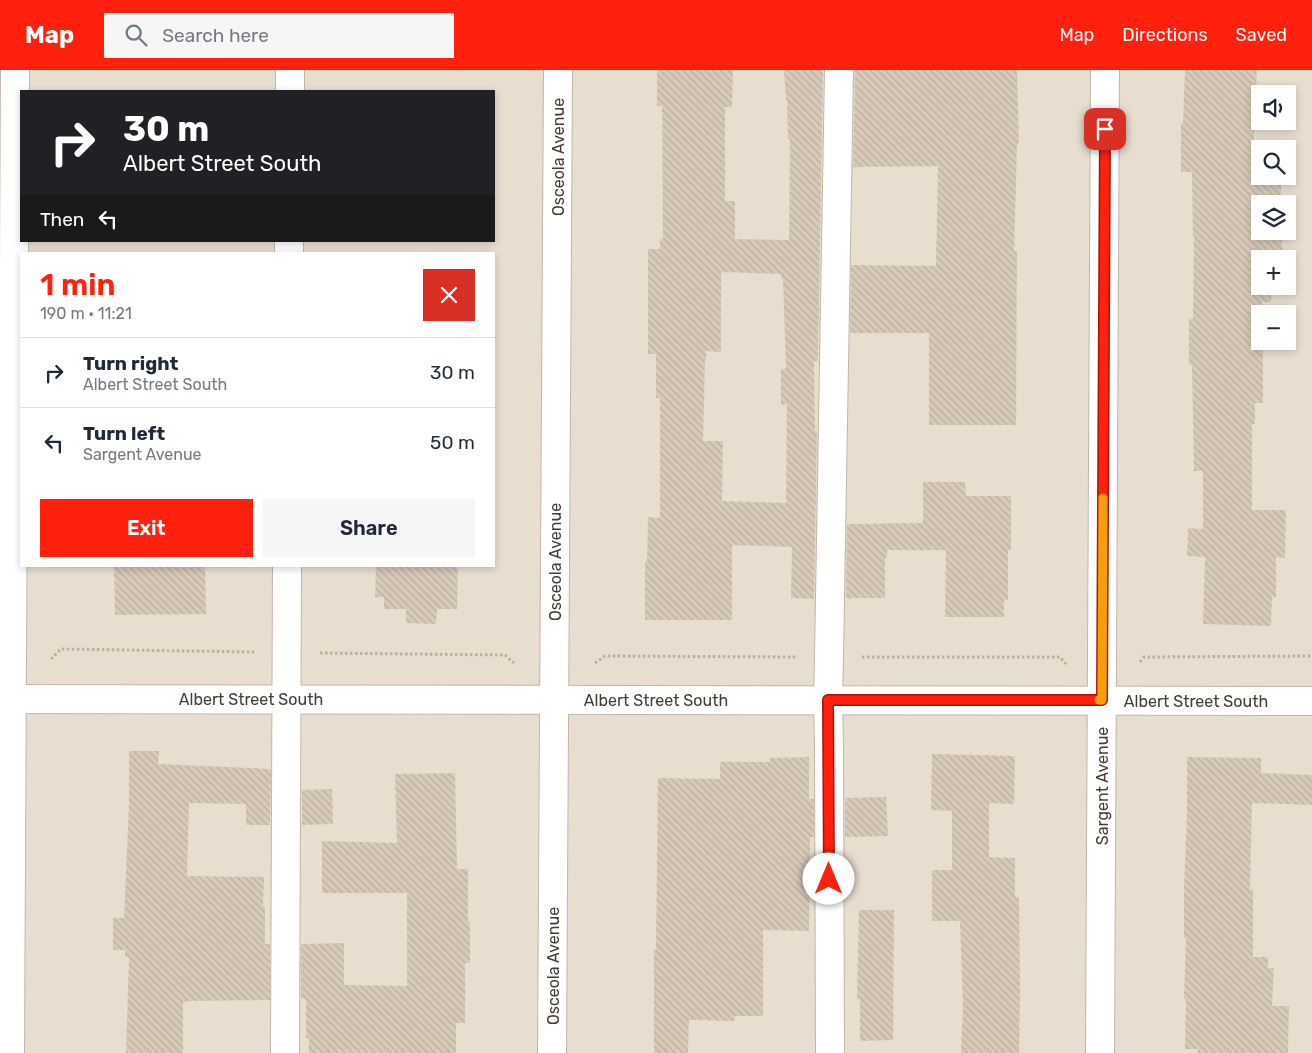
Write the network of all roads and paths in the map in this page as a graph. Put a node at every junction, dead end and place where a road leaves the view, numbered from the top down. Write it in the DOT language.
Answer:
graph roads {
  1 [pos="15,70"];
  2 [pos="290,70"];
  3 [pos="558,70"];
  4 [pos="838,70"];
  5 [pos="1105,70"];
  6 [pos="290,90"];
  7 [pos="287,567"];
  8 [pos="1312,656"];
  9 [pos="1140,662"];
  10 [pos="6,699"];
  11 [pos="287,699"];
  12 [pos="555,700"];
  13 [pos="828,700"];
  14 [pos="1102,700"];
  15 [pos="1312,701"];
  16 [pos="10,1053"];
  17 [pos="285,1053"];
  18 [pos="552,1053"];
  19 [pos="830,1053"];
  20 [pos="1100,1053"];
  1 -- 10 [label="street"];
  2 -- 6 [label="street"];
  3 -- 12 [label="street, Osceola Avenue"];
  4 -- 13 [label="street"];
  5 -- 14 [label="street, Sargent Avenue"];
  7 -- 11 [label="street"];
  8 -- 9 [label="path"];
  10 -- 11 [label="street, Albert Street South"];
  10 -- 16 [label="street"];
  11 -- 12 [label="street, Albert Street South"];
  11 -- 17 [label="street"];
  12 -- 13 [label="street, Albert Street South"];
  12 -- 18 [label="street, Osceola Avenue"];
  13 -- 14 [label="street, Albert Street South"];
  13 -- 19 [label="street"];
  14 -- 15 [label="street, Albert Street South"];
  14 -- 20 [label="street, Sargent Avenue"];
}
